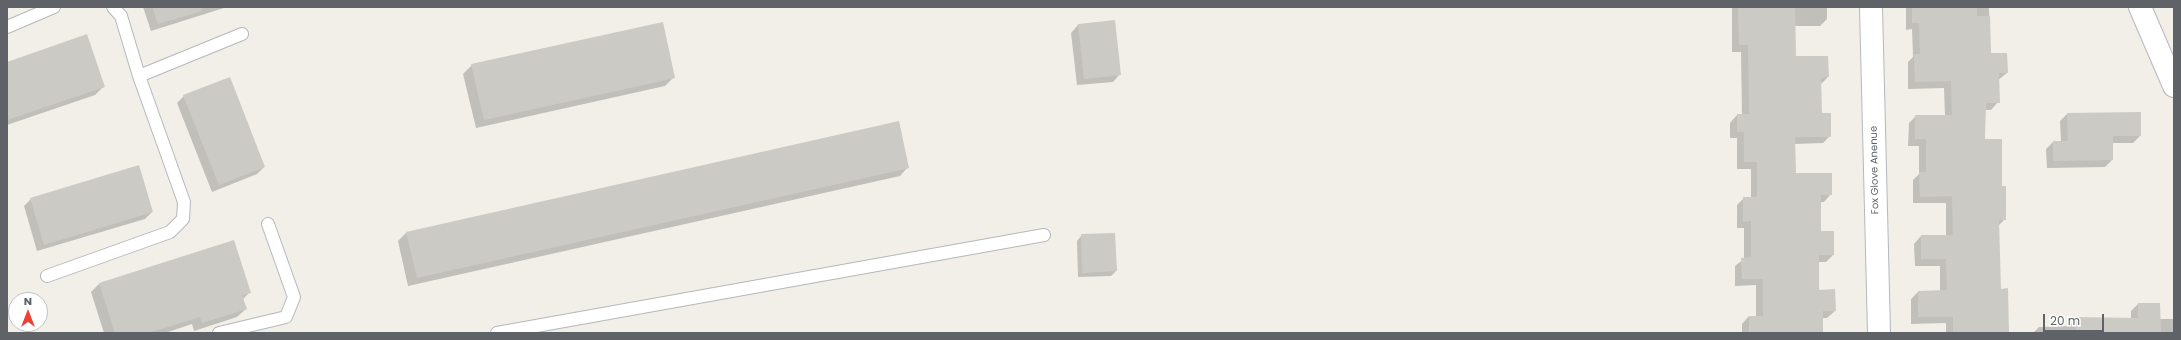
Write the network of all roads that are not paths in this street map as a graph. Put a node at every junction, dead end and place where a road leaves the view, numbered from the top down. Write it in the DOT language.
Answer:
graph roads {
  1 [pos="54,7"];
  2 [pos="113,7"];
  3 [pos="1871,7"];
  4 [pos="2140,7"];
  5 [pos="7,27"];
  6 [pos="242,34"];
  7 [pos="139,76"];
  8 [pos="2174,86"];
  9 [pos="268,224"];
  10 [pos="1044,235"];
  11 [pos="47,276"];
  12 [pos="512,332"];
  13 [pos="219,333"];
  14 [pos="497,333"];
  15 [pos="1879,333"];
  1 -- 5 [label="lane"];
  2 -- 7 [label="lane"];
  3 -- 15 [label="street, Fox Glove Anenue"];
  4 -- 8 [label="street"];
  6 -- 7 [label="lane"];
  7 -- 11 [label="lane"];
  9 -- 13 [label="lane"];
  10 -- 12 [label="lane"];
  12 -- 14 [label="lane"];
}
